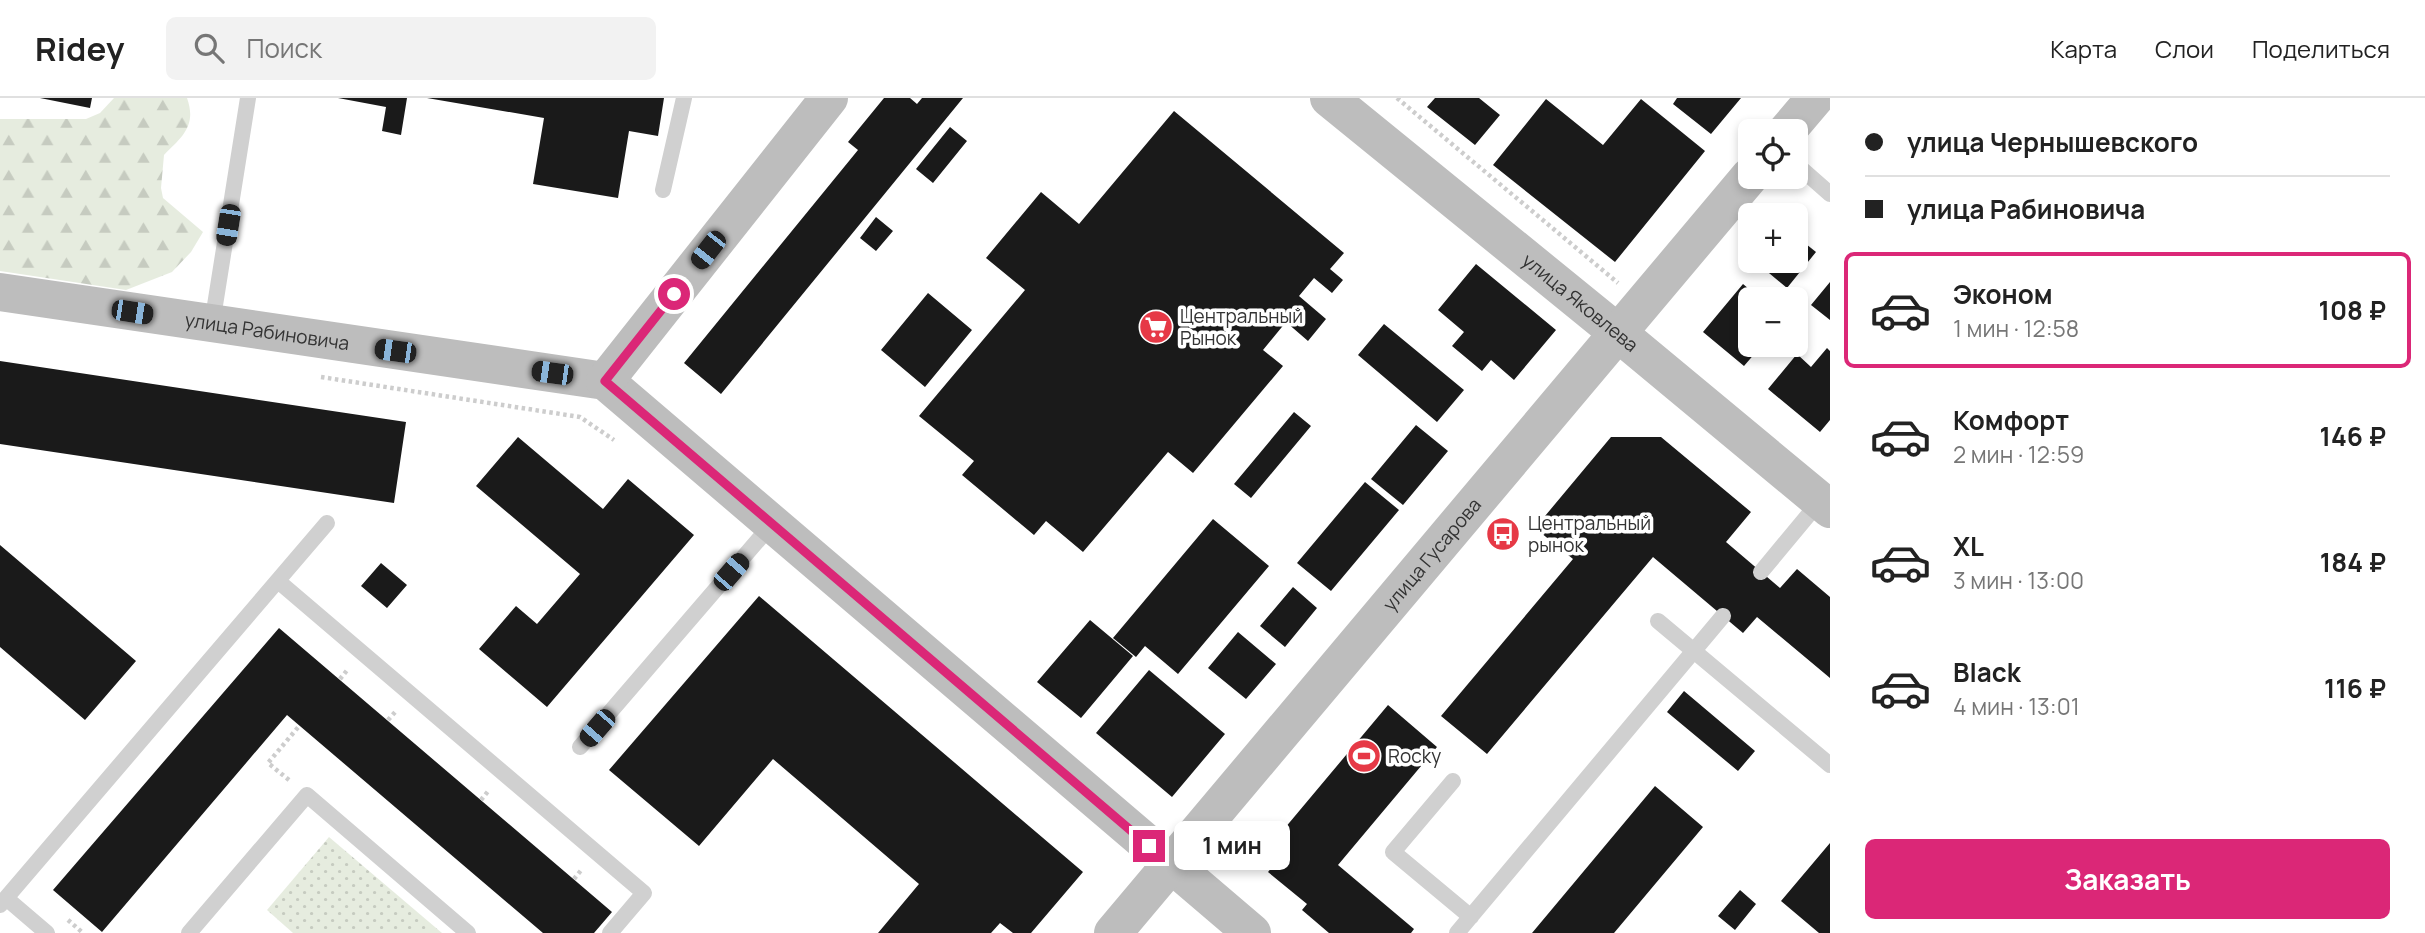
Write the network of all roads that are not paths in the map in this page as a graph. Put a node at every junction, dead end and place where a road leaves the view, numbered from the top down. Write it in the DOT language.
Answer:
graph roads {
  1 [pos="248,98"];
  2 [pos="684,98"];
  3 [pos="829,98"];
  4 [pos="1329,98"];
  5 [pos="1815,98"];
  6 [pos="1797,119"];
  7 [pos="1808,175"];
  8 [pos="1739,189"];
  9 [pos="663,190"];
  10 [pos="1830,194"];
  11 [pos="0,292"];
  12 [pos="212,324"];
  13 [pos="1618,333"];
  14 [pos="605,381"];
  15 [pos="1825,505"];
  16 [pos="327,523"];
  17 [pos="772,524"];
  18 [pos="1761,572"];
  19 [pos="278,580"];
  20 [pos="1723,616"];
  21 [pos="1658,621"];
  22 [pos="1694,651"];
  23 [pos="580,747"];
  24 [pos="1830,765"];
  25 [pos="1453,781"];
  26 [pos="1170,864"];
  27 [pos="3,902"];
  28 [pos="1471,917"];
  29 [pos="47,933"];
  30 [pos="189,933"];
  31 [pos="468,933"];
  32 [pos="610,933"];
  33 [pos="1113,933"];
  34 [pos="1252,933"];
  35 [pos="1457,933"];
  1 -- 12 [label="lane"];
  2 -- 9 [label="lane"];
  3 -- 14 [label="street"];
  4 -- 13 [label="street, улица Яковлева"];
  5 -- 6 [label="street"];
  7 -- 10 [label="lane"];
  8 -- 13 [label="street, улица Гусарова"];
  11 -- 12 [label="street, улица Рабиновича"];
  12 -- 14 [label="street, улица Рабиновича"];
  13 -- 15 [label="street, улица Яковлева"];
  13 -- 26 [label="street, улица Гусарова"];
  14 -- 17 [label="street"];
  15 -- 18 [label="lane"];
  16 -- 19 [label="lane"];
  17 -- 23 [label="lane"];
  17 -- 26 [label="street"];
  19 -- 27 [label="lane"];
  19 -- 32 [label="lane"];
  20 -- 22 [label="lane"];
  21 -- 22 [label="lane"];
  22 -- 24 [label="lane"];
  22 -- 28 [label="lane"];
  25 -- 28 [label="lane"];
  26 -- 33 [label="street, улица Гусарова"];
  26 -- 34 [label="street"];
  27 -- 29 [label="lane"];
  28 -- 35 [label="lane"];
  30 -- 31 [label="lane"];
}
